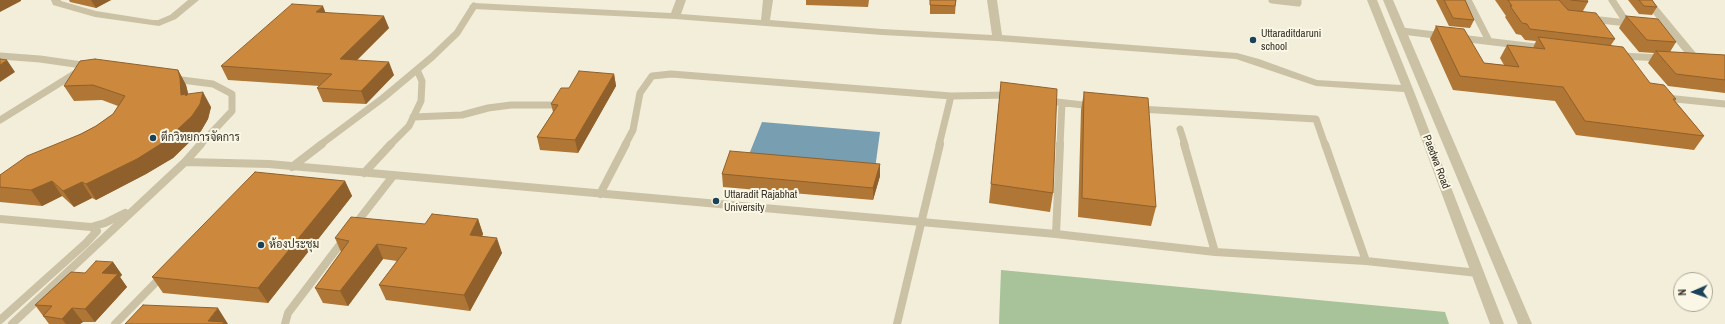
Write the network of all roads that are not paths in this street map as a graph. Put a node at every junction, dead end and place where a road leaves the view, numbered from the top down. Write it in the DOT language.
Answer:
graph roads {
  1 [pos="56,0"];
  2 [pos="194,0"];
  3 [pos="681,0"];
  4 [pos="768,0"];
  5 [pos="992,0"];
  6 [pos="1272,0"];
  7 [pos="1298,0"];
  8 [pos="1372,0"];
  9 [pos="1388,0"];
  10 [pos="1468,0"];
  11 [pos="1612,0"];
  12 [pos="1647,0"];
  13 [pos="476,3"];
  14 [pos="675,16"];
  15 [pos="1584,18"];
  16 [pos="765,23"];
  17 [pos="1402,31"];
  18 [pos="997,38"];
  19 [pos="1489,41"];
  20 [pos="1550,48"];
  21 [pos="1,57"];
  22 [pos="1666,58"];
  23 [pos="1696,60"];
  24 [pos="1629,66"];
  25 [pos="417,70"];
  26 [pos="167,78"];
  27 [pos="1408,89"];
  28 [pos="952,96"];
  29 [pos="1018,96"];
  30 [pos="1660,97"];
  31 [pos="1040,100"];
  32 [pos="1062,103"];
  33 [pos="1725,104"];
  34 [pos="554,105"];
  35 [pos="1104,107"];
  36 [pos="1133,109"];
  37 [pos="413,117"];
  38 [pos="0,120"];
  39 [pos="1180,129"];
  40 [pos="185,162"];
  41 [pos="269,164"];
  42 [pos="292,167"];
  43 [pos="364,173"];
  44 [pos="258,176"];
  45 [pos="393,176"];
  46 [pos="600,194"];
  47 [pos="133,209"];
  48 [pos="0,220"];
  49 [pos="105,223"];
  50 [pos="920,223"];
  51 [pos="114,227"];
  52 [pos="94,229"];
  53 [pos="1056,234"];
  54 [pos="1215,252"];
  55 [pos="1366,261"];
  56 [pos="170,267"];
  57 [pos="1478,273"];
  58 [pos="0,320"];
  59 [pos="12,324"];
  60 [pos="115,324"];
  61 [pos="285,324"];
  62 [pos="897,324"];
  63 [pos="1497,324"];
  64 [pos="1525,324"];
  1 -- 2 [label="street"];
  3 -- 14 [label="street"];
  4 -- 16 [label="street"];
  5 -- 18 [label="street"];
  6 -- 7 [label="lane"];
  8 -- 27 [label="street, Paedwa Road"];
  9 -- 17 [label="street"];
  10 -- 19 [label="lane"];
  11 -- 15 [label="lane"];
  12 -- 23 [label="street"];
  13 -- 14 [label="street"];
  13 -- 25 [label="lane"];
  14 -- 16 [label="street"];
  16 -- 18 [label="street"];
  17 -- 19 [label="lane"];
  17 -- 64 [label="street"];
  18 -- 27 [label="street"];
  19 -- 20 [label="lane"];
  21 -- 38 [label="lane"];
  22 -- 24 [label="lane"];
  25 -- 37 [label="lane"];
  25 -- 42 [label="lane"];
  26 -- 40 [label="lane"];
  27 -- 57 [label="street, Paedwa Road"];
  28 -- 29 [label="lane"];
  28 -- 46 [label="lane"];
  28 -- 50 [label="lane"];
  30 -- 33 [label="lane"];
  31 -- 32 [label="lane"];
  32 -- 35 [label="lane"];
  32 -- 53 [label="lane"];
  34 -- 37 [label="lane"];
  36 -- 55 [label="lane"];
  37 -- 43 [label="lane"];
  39 -- 54 [label="lane"];
  40 -- 41 [label="lane"];
  40 -- 47 [label="lane"];
  41 -- 42 [label="lane"];
  41 -- 44 [label="lane"];
  42 -- 43 [label="lane"];
  43 -- 45 [label="lane"];
  45 -- 46 [label="lane"];
  45 -- 61 [label="lane"];
  46 -- 50 [label="lane"];
  47 -- 49 [label="lane"];
  47 -- 51 [label="lane"];
  48 -- 52 [label="lane"];
  49 -- 51 [label="lane"];
  49 -- 52 [label="lane"];
  50 -- 53 [label="lane"];
  50 -- 62 [label="lane"];
  51 -- 52 [label="lane"];
  51 -- 59 [label="lane"];
  52 -- 58 [label="lane"];
  53 -- 54 [label="lane"];
  54 -- 55 [label="lane"];
  55 -- 57 [label="lane"];
  56 -- 60 [label="lane"];
  57 -- 63 [label="street, Paedwa Road"];
}
